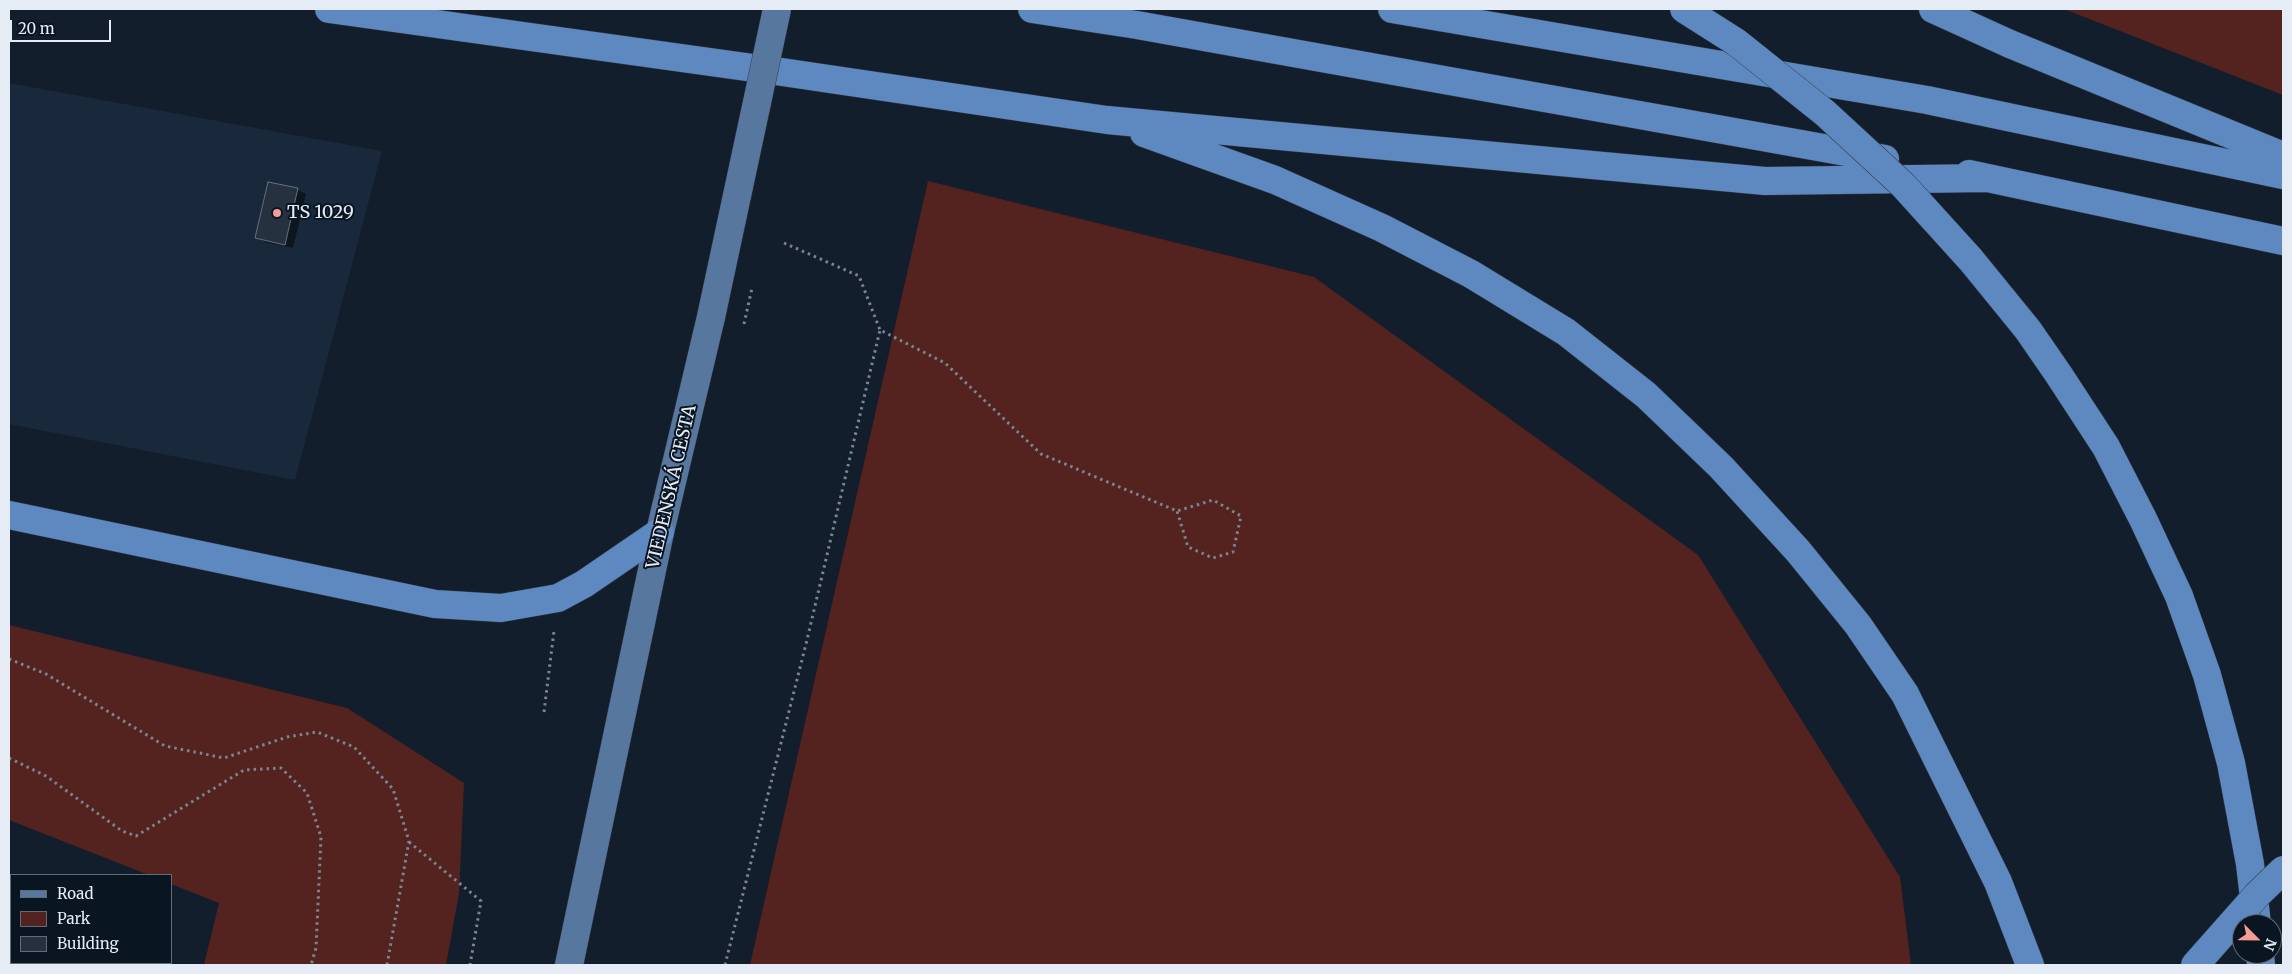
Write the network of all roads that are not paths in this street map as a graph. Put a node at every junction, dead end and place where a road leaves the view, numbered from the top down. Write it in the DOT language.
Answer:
graph roads {
  1 [pos="329,9"];
  2 [pos="777,9"];
  3 [pos="1032,9"];
  4 [pos="1392,9"];
  5 [pos="1684,9"];
  6 [pos="1933,9"];
  7 [pos="1107,120"];
  8 [pos="2283,156"];
  9 [pos="2283,175"];
  10 [pos="1988,178"];
  11 [pos="2283,241"];
  12 [pos="9,515"];
  13 [pos="660,532"];
  14 [pos="2283,870"];
  15 [pos="2256,914"];
  16 [pos="568,965"];
  17 [pos="2030,965"];
  18 [pos="2195,965"];
  1 -- 7 [label="highway"];
  2 -- 13 [label="main road, VIEDENSKÁ CESTA, bridge"];
  3 -- 10 [label="highway"];
  4 -- 9 [label="highway"];
  5 -- 15 [label="highway, bridge"];
  6 -- 8 [label="highway"];
  7 -- 10 [label="highway"];
  7 -- 17 [label="highway"];
  10 -- 11 [label="highway"];
  12 -- 13 [label="highway"];
  13 -- 16 [label="main road, VIEDENSKÁ CESTA"];
  14 -- 18 [label="highway, bridge"];
}
